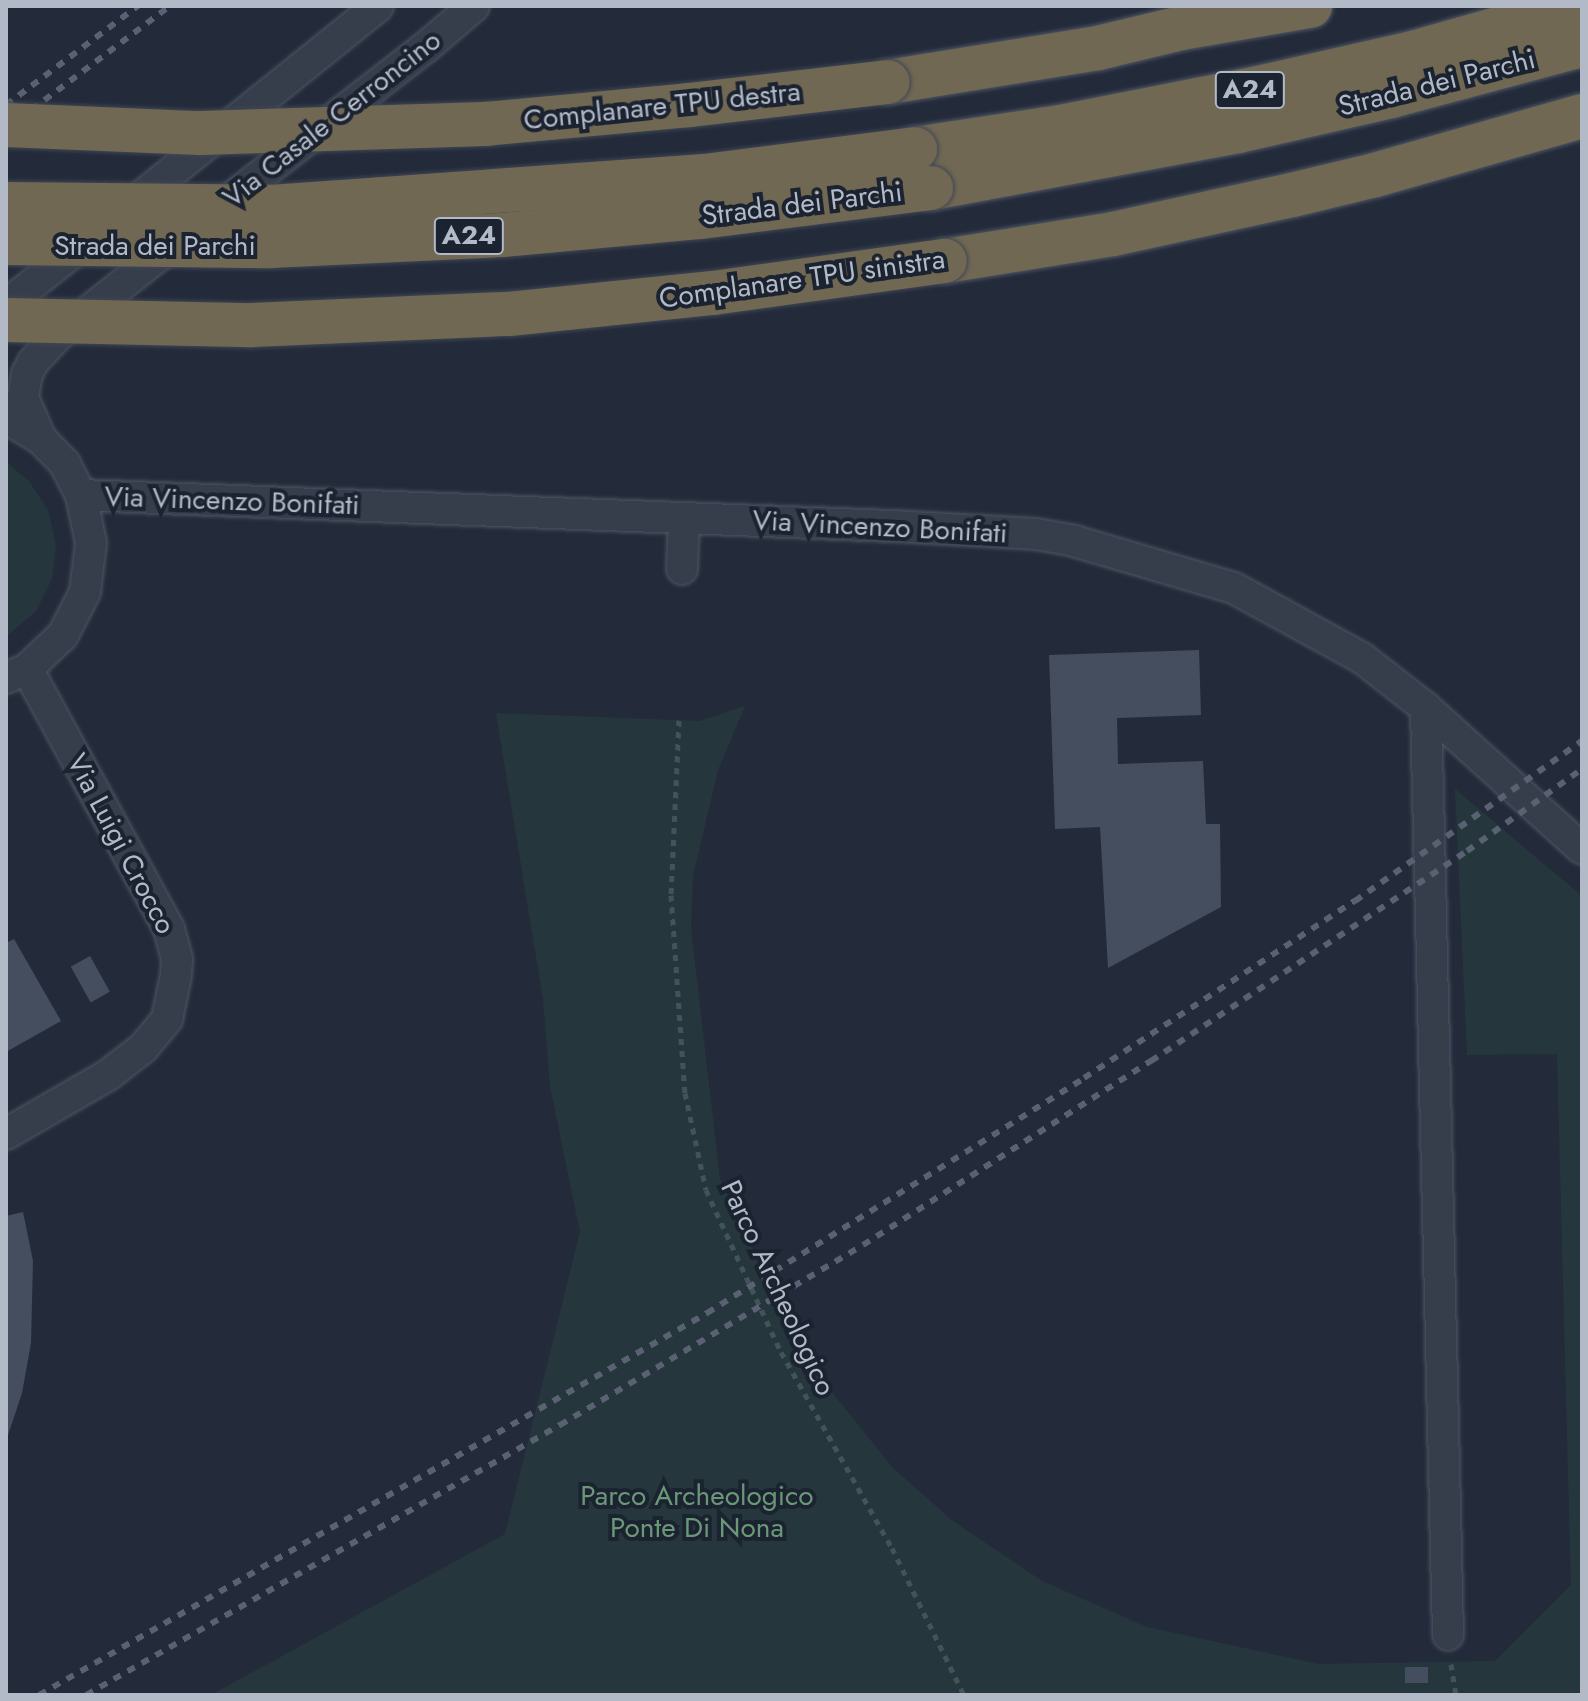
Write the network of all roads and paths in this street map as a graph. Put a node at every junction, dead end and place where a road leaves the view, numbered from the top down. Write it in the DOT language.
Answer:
graph roads {
  1 [pos="378,6"];
  2 [pos="474,6"];
  3 [pos="1310,6"];
  4 [pos="1579,6"];
  5 [pos="1248,13"];
  6 [pos="1582,45"];
  7 [pos="1582,116"];
  8 [pos="6,125"];
  9 [pos="1582,140"];
  10 [pos="923,169"];
  11 [pos="1375,175"];
  12 [pos="6,204"];
  13 [pos="6,243"];
  14 [pos="6,305"];
  15 [pos="6,320"];
  16 [pos="6,418"];
  17 [pos="41,439"];
  18 [pos="81,495"];
  19 [pos="684,519"];
  20 [pos="682,569"];
  21 [pos="16,674"];
  22 [pos="1426,708"];
  23 [pos="679,720"];
  24 [pos="1582,849"];
  25 [pos="6,1134"];
  26 [pos="1448,1635"];
  27 [pos="964,1695"];
  1 -- 14 [label="street, Via Casale Cerroncino"];
  2 -- 17 [label="street, Via Casale Cerroncino"];
  3 -- 5 [label="highway, Complanare TPU destra"];
  4 -- 10 [label="highway, Strada dei Parchi / A24"];
  5 -- 8 [label="highway, Complanare TPU destra, bridge"];
  6 -- 10 [label="highway, Strada dei Parchi / A24"];
  7 -- 11 [label="highway, Complanare TPU sinistra"];
  9 -- 11 [label="highway"];
  10 -- 12 [label="highway, Strada dei Parchi / A24, bridge"];
  10 -- 13 [label="highway, Strada dei Parchi / A24, bridge"];
  11 -- 15 [label="highway, Complanare TPU sinistra, bridge"];
  16 -- 17 [label="street"];
  17 -- 18 [label="street"];
  18 -- 19 [label="street, Via Vincenzo Bonifati"];
  18 -- 21 [label="street"];
  19 -- 20 [label="street"];
  19 -- 22 [label="street, Via Vincenzo Bonifati"];
  21 -- 25 [label="street, Via Luigi Crocco"];
  22 -- 24 [label="street, Via Vincenzo Bonifati"];
  22 -- 26 [label="street"];
  23 -- 27 [label="path, Parco Archeologico"];
}
